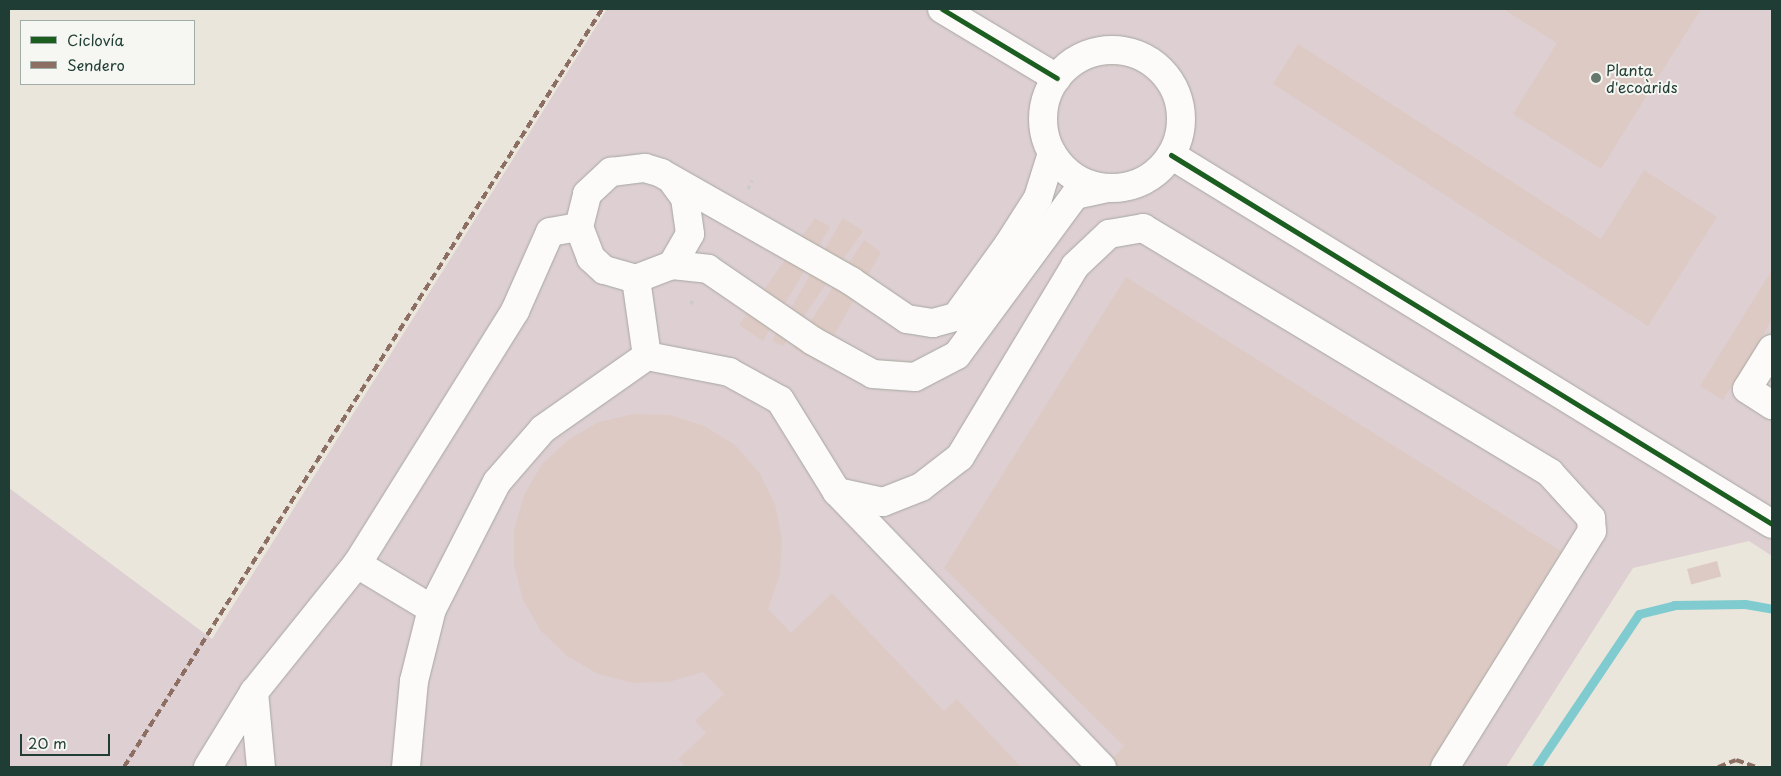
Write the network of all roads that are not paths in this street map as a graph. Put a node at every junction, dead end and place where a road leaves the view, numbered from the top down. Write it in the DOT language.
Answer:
graph roads {
  1 [pos="942,9"];
  2 [pos="1057,78"];
  3 [pos="1052,153"];
  4 [pos="1171,155"];
  5 [pos="674,183"];
  6 [pos="1107,188"];
  7 [pos="579,227"];
  8 [pos="672,265"];
  9 [pos="636,279"];
  10 [pos="1772,349"];
  11 [pos="647,356"];
  12 [pos="1772,404"];
  13 [pos="836,492"];
  14 [pos="1772,524"];
  15 [pos="357,564"];
  16 [pos="432,609"];
  17 [pos="254,692"];
  18 [pos="208,767"];
  19 [pos="261,767"];
  20 [pos="406,767"];
  21 [pos="1102,767"];
  22 [pos="1444,767"];
  1 -- 2 [label="street"];
  2 -- 3 [label="street"];
  2 -- 4 [label="street"];
  3 -- 5 [label="street"];
  3 -- 6 [label="street"];
  4 -- 6 [label="street"];
  4 -- 14 [label="street"];
  5 -- 7 [label="street"];
  5 -- 8 [label="street"];
  6 -- 8 [label="street"];
  7 -- 9 [label="street"];
  7 -- 15 [label="street"];
  8 -- 9 [label="street"];
  9 -- 11 [label="street"];
  10 -- 12 [label="street"];
  11 -- 13 [label="street"];
  11 -- 16 [label="street"];
  13 -- 21 [label="street"];
  13 -- 22 [label="street"];
  15 -- 16 [label="street"];
  15 -- 17 [label="street"];
  16 -- 20 [label="street"];
  17 -- 18 [label="street"];
  17 -- 19 [label="street"];
}
